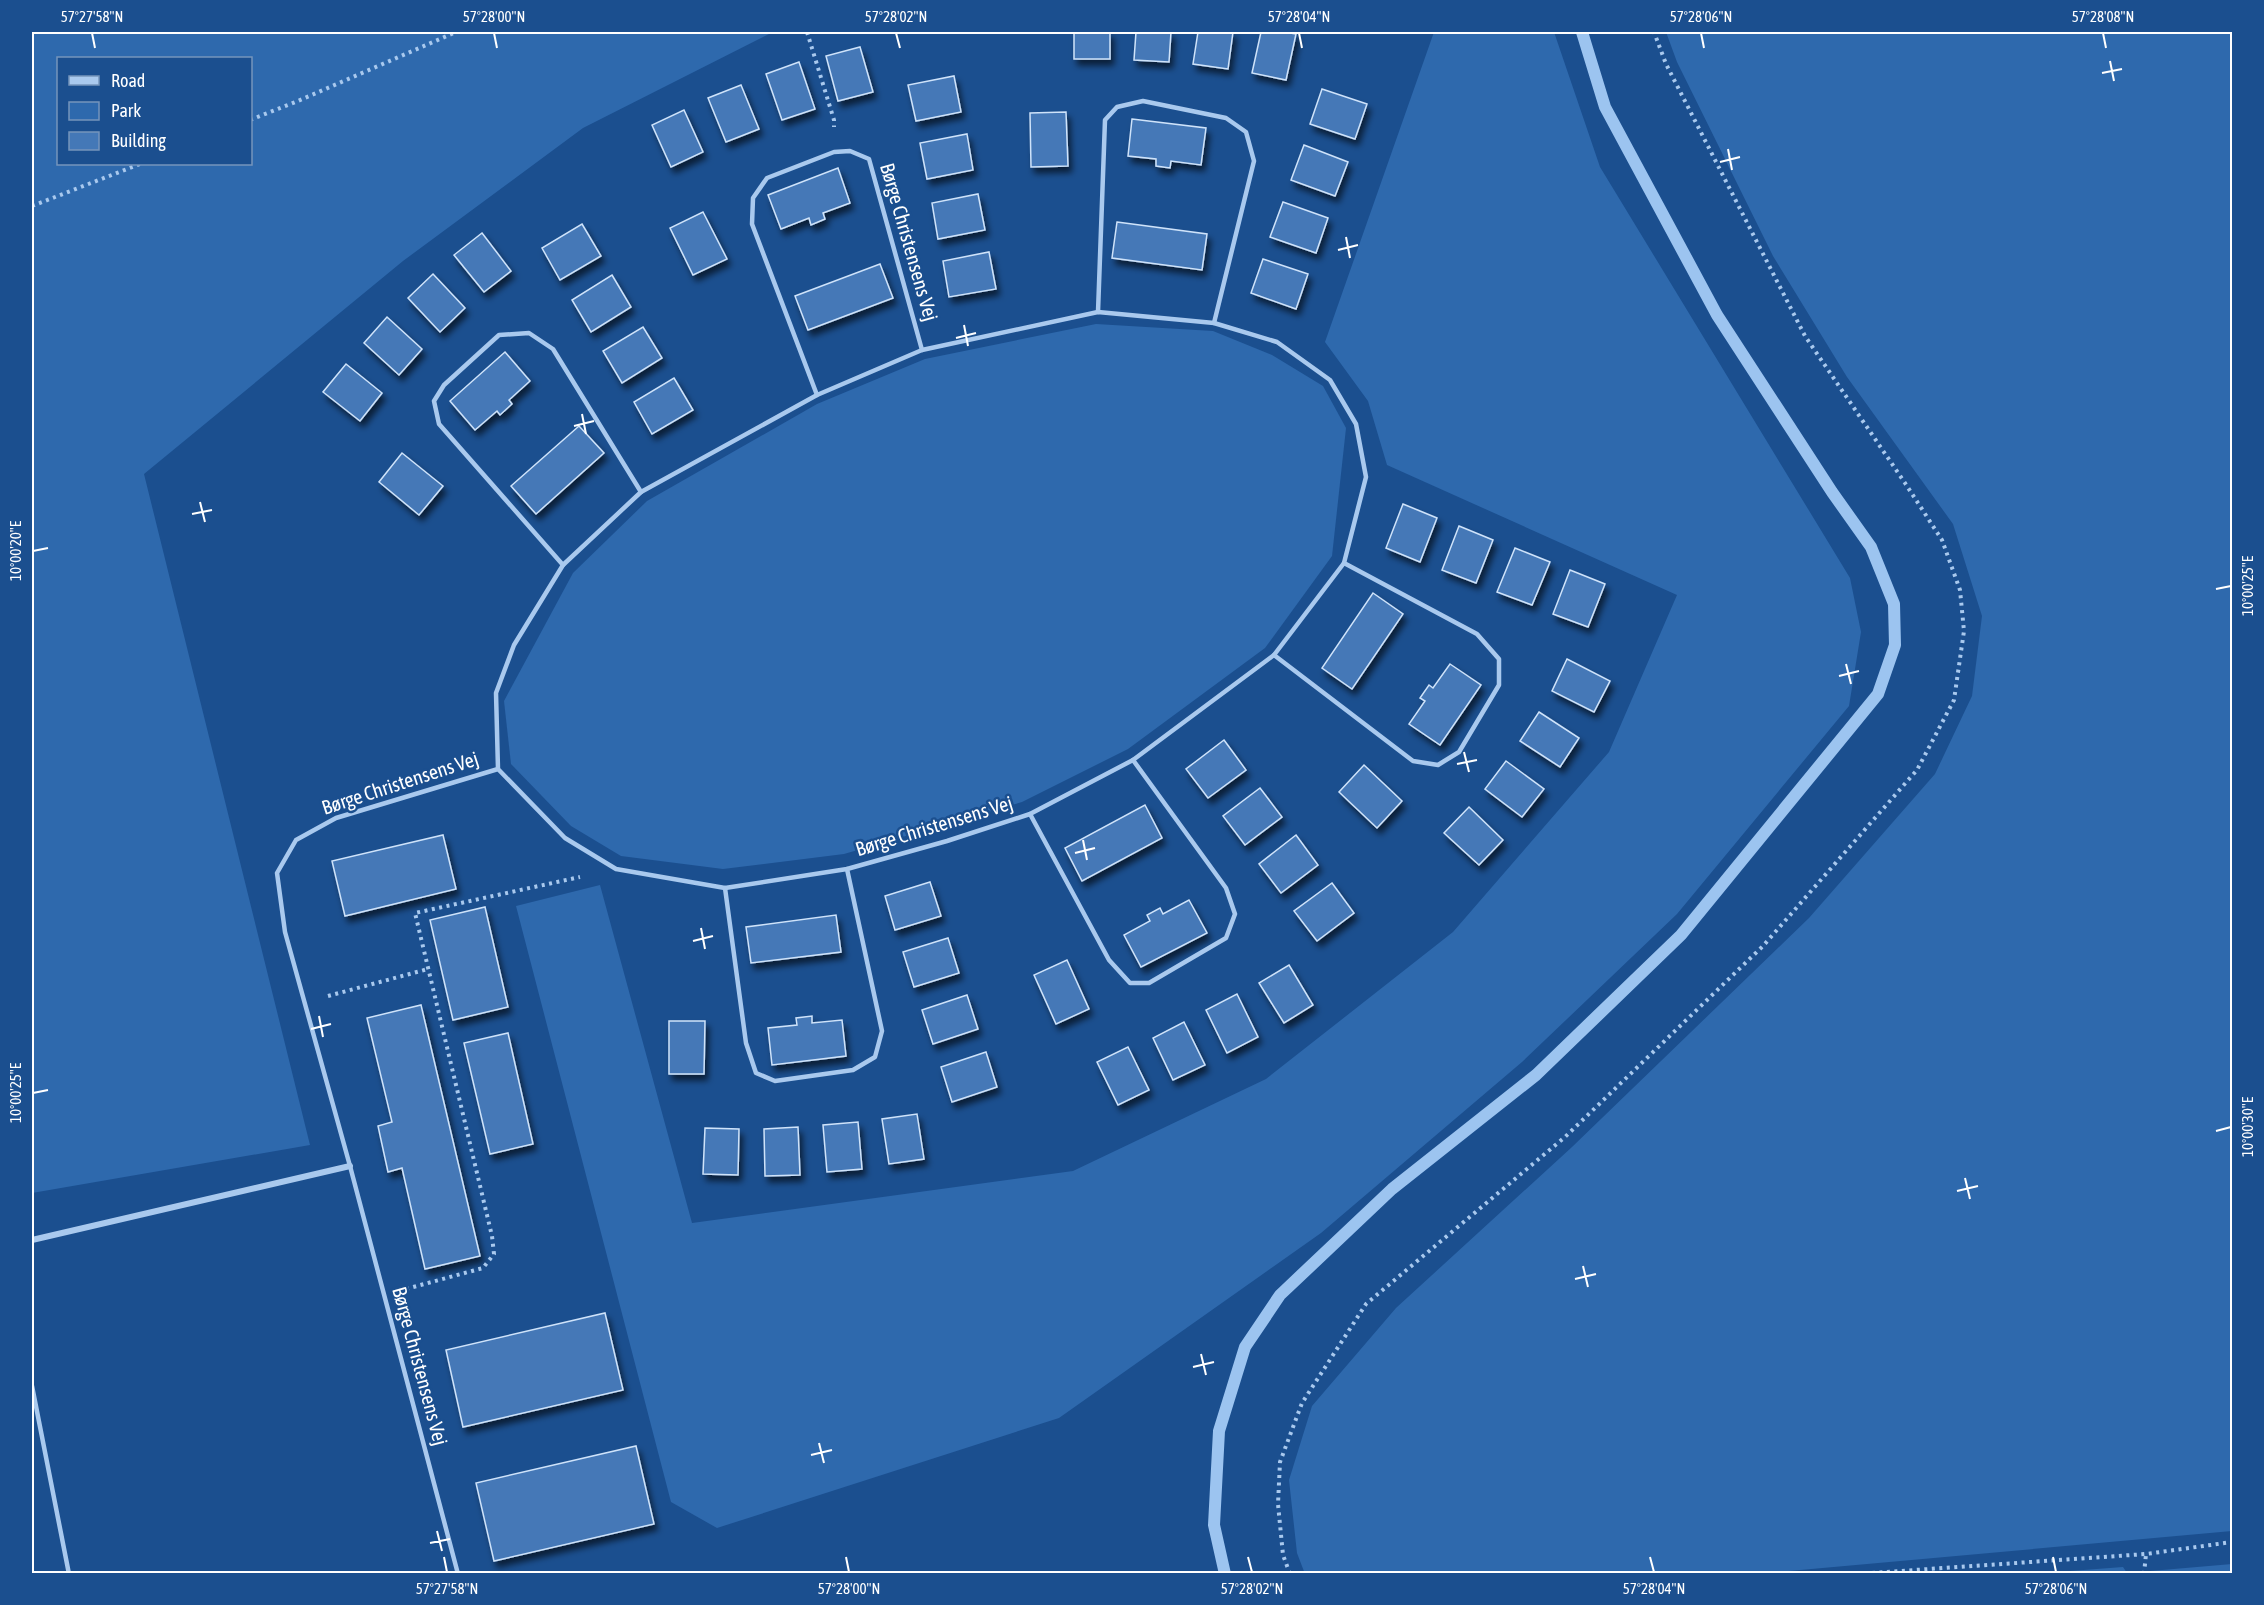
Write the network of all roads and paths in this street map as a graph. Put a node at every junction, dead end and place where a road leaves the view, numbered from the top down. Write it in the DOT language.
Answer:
graph roads {
  1 [pos="456,32"];
  2 [pos="807,32"];
  3 [pos="1654,32"];
  4 [pos="252,119"];
  5 [pos="834,152"];
  6 [pos="137,165"];
  7 [pos="32,206"];
  8 [pos="1098,312"];
  9 [pos="1214,323"];
  10 [pos="922,350"];
  11 [pos="817,395"];
  12 [pos="641,492"];
  13 [pos="1344,563"];
  14 [pos="563,565"];
  15 [pos="1274,655"];
  16 [pos="1133,760"];
  17 [pos="498,768"];
  18 [pos="1030,814"];
  19 [pos="616,869"];
  20 [pos="847,869"];
  21 [pos="726,888"];
  22 [pos="429,969"];
  23 [pos="305,1003"];
  24 [pos="350,1166"];
  25 [pos="32,1240"];
  26 [pos="384,1295"];
  27 [pos="32,1386"];
  28 [pos="2232,1542"];
  29 [pos="2146,1554"];
  30 [pos="69,1574"];
  31 [pos="458,1574"];
  32 [pos="1290,1574"];
  33 [pos="1857,1574"];
  34 [pos="2144,1574"];
  1 -- 4 [label="path"];
  2 -- 5 [label="path"];
  3 -- 32 [label="path"];
  5 -- 10 [label="lane, Børge Christensens Vej"];
  5 -- 11 [label="lane"];
  6 -- 7 [label="path"];
  8 -- 9 [label="lane, Børge Christensens Vej"];
  8 -- 9 [label="lane"];
  8 -- 10 [label="lane, Børge Christensens Vej"];
  9 -- 13 [label="lane, Børge Christensens Vej"];
  10 -- 11 [label="lane, Børge Christensens Vej"];
  11 -- 12 [label="lane, Børge Christensens Vej"];
  12 -- 14 [label="lane, Børge Christensens Vej"];
  12 -- 14 [label="lane"];
  13 -- 15 [label="lane, Børge Christensens Vej"];
  13 -- 15 [label="lane"];
  14 -- 17 [label="lane, Børge Christensens Vej"];
  15 -- 16 [label="lane, Børge Christensens Vej"];
  16 -- 18 [label="lane, Børge Christensens Vej"];
  16 -- 18 [label="lane, Børge Christensens Vej"];
  17 -- 19 [label="lane, Børge Christensens Vej"];
  17 -- 23 [label="lane, Børge Christensens Vej"];
  18 -- 20 [label="lane, Børge Christensens Vej"];
  19 -- 21 [label="lane, Børge Christensens Vej"];
  19 -- 22 [label="path"];
  20 -- 21 [label="lane, Børge Christensens Vej"];
  20 -- 21 [label="lane, Børge Christensens Vej"];
  22 -- 23 [label="path"];
  22 -- 26 [label="path"];
  23 -- 24 [label="lane, Børge Christensens Vej"];
  24 -- 25 [label="street"];
  24 -- 26 [label="lane, Børge Christensens Vej"];
  26 -- 31 [label="lane, Børge Christensens Vej"];
  27 -- 30 [label="lane"];
  28 -- 29 [label="path"];
  29 -- 33 [label="path"];
  29 -- 34 [label="path"];
}
